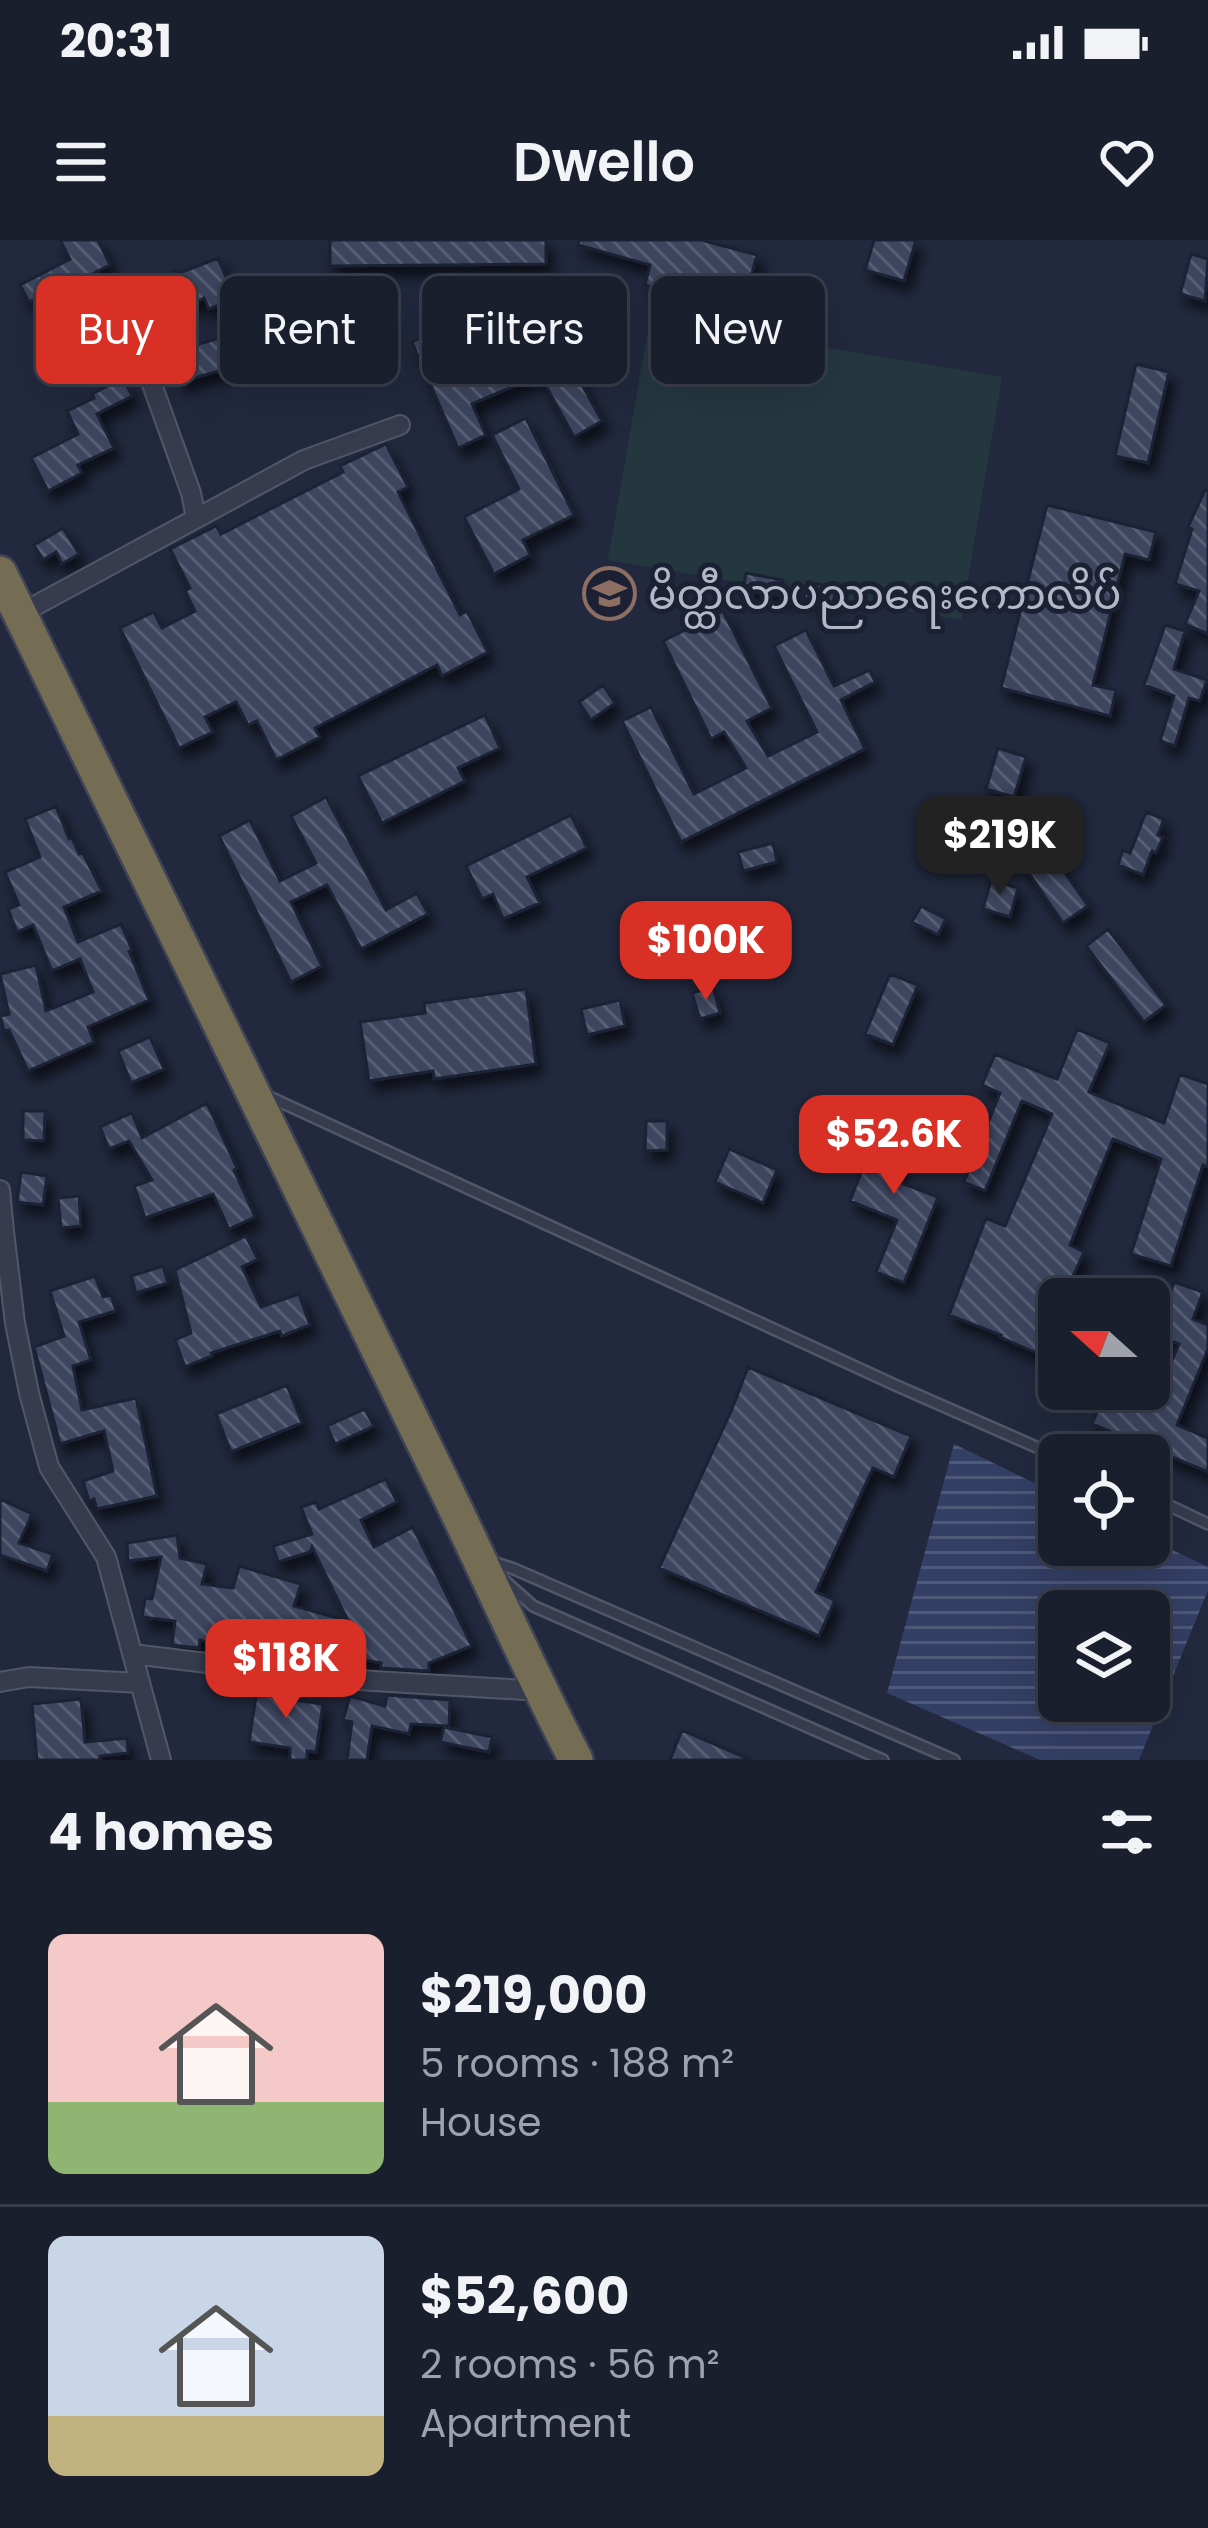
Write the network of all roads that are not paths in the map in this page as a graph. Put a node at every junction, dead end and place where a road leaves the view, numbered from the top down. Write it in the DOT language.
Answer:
graph roads {
  1 [pos="152,384"];
  2 [pos="400,425"];
  3 [pos="196,518"];
  4 [pos="0,573"];
  5 [pos="20,614"];
  6 [pos="246,1086"];
  7 [pos="0,1190"];
  8 [pos="2,1234"];
  9 [pos="1038,1448"];
  10 [pos="1170,1506"];
  11 [pos="1208,1524"];
  12 [pos="479,1558"];
  13 [pos="132,1654"];
  14 [pos="0,1682"];
  15 [pos="140,1683"];
  16 [pos="541,1691"];
  17 [pos="161,1760"];
  18 [pos="576,1760"];
  19 [pos="883,1760"];
  20 [pos="954,1760"];
  1 -- 3 [label="street"];
  2 -- 3 [label="street"];
  3 -- 5 [label="street"];
  4 -- 5 [label="highway"];
  5 -- 6 [label="highway"];
  6 -- 9 [label="lane"];
  6 -- 12 [label="highway"];
  7 -- 8 [label="street"];
  8 -- 13 [label="street"];
  10 -- 11 [label="lane"];
  12 -- 16 [label="highway"];
  12 -- 19 [label="lane"];
  12 -- 20 [label="lane"];
  13 -- 15 [label="street"];
  13 -- 16 [label="street"];
  14 -- 15 [label="street"];
  15 -- 17 [label="street"];
  16 -- 18 [label="highway"];
}
